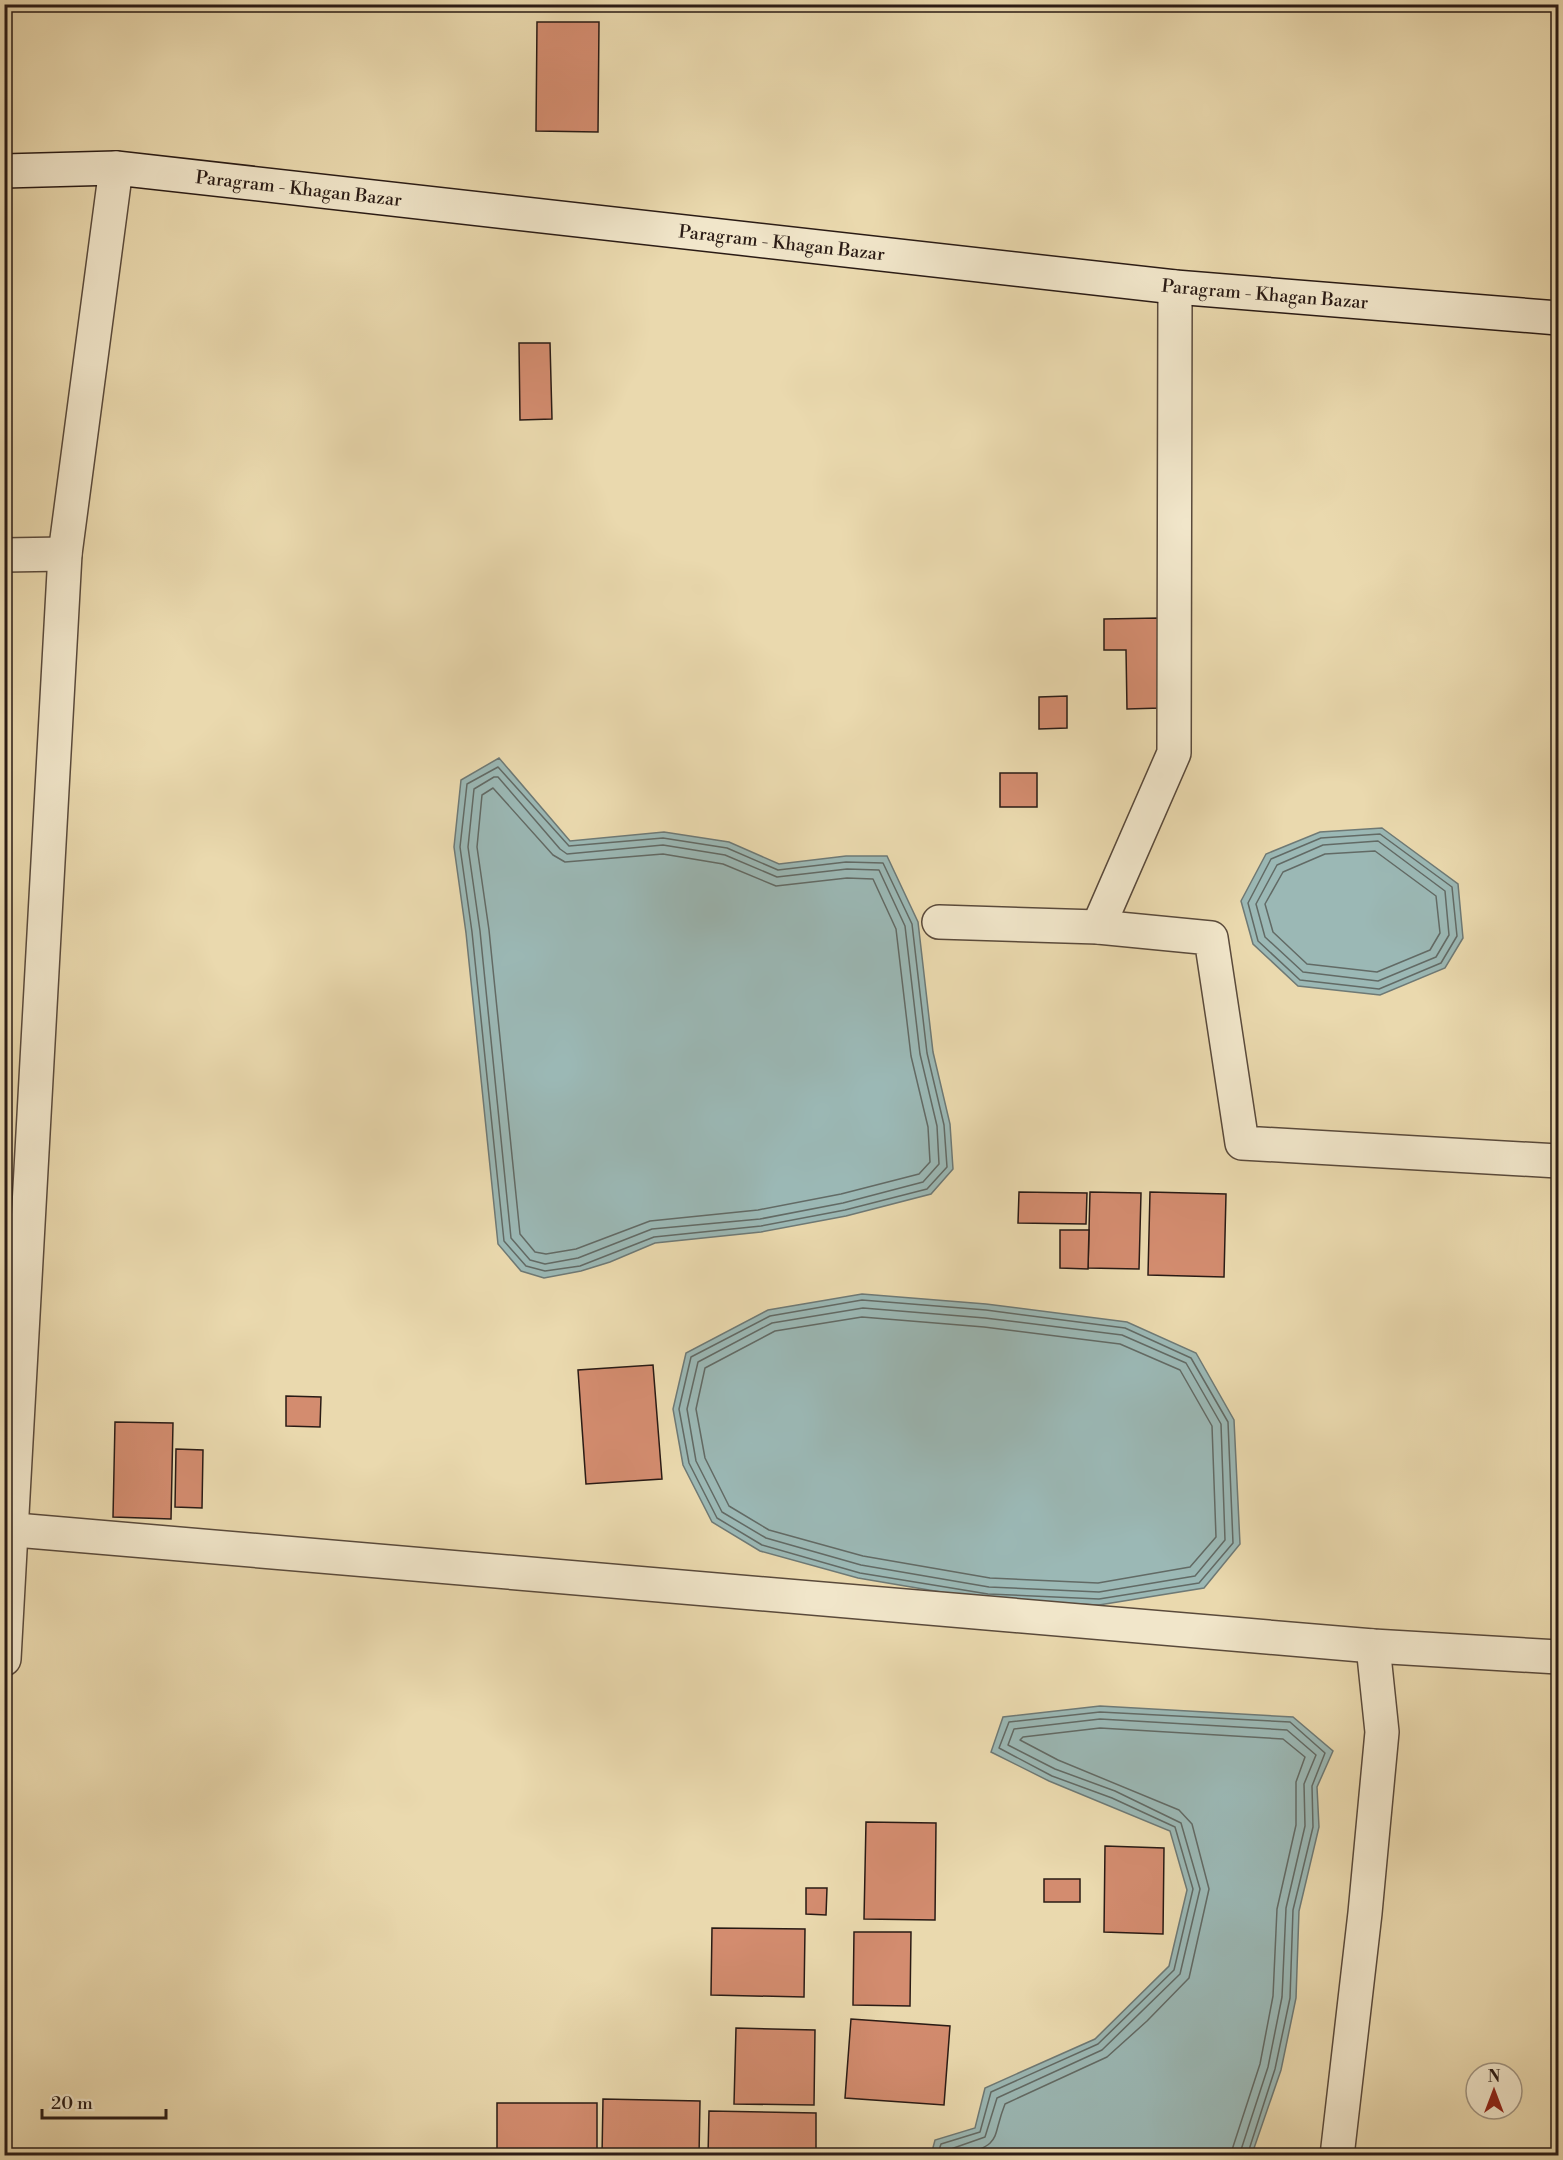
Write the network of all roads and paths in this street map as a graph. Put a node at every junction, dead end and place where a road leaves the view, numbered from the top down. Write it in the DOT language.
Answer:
graph roads {
  1 [pos="116,168"];
  2 [pos="4,171"];
  3 [pos="1175,287"];
  4 [pos="1558,318"];
  5 [pos="65,554"];
  6 [pos="4,555"];
  7 [pos="939,922"];
  8 [pos="1098,927"];
  9 [pos="1558,1161"];
  10 [pos="8,1529"];
  11 [pos="1373,1646"];
  12 [pos="1558,1657"];
  13 [pos="4,1659"];
  14 [pos="1337,2156"];
  1 -- 2 [label="street, Paragram - Khagan Bazar"];
  1 -- 3 [label="street, Paragram - Khagan Bazar"];
  1 -- 5 [label="street"];
  3 -- 4 [label="street, Paragram - Khagan Bazar"];
  3 -- 8 [label="street"];
  5 -- 6 [label="street"];
  5 -- 10 [label="street"];
  7 -- 8 [label="street"];
  8 -- 9 [label="street"];
  10 -- 11 [label="street"];
  10 -- 13 [label="street"];
  11 -- 12 [label="street"];
  11 -- 14 [label="street"];
}
